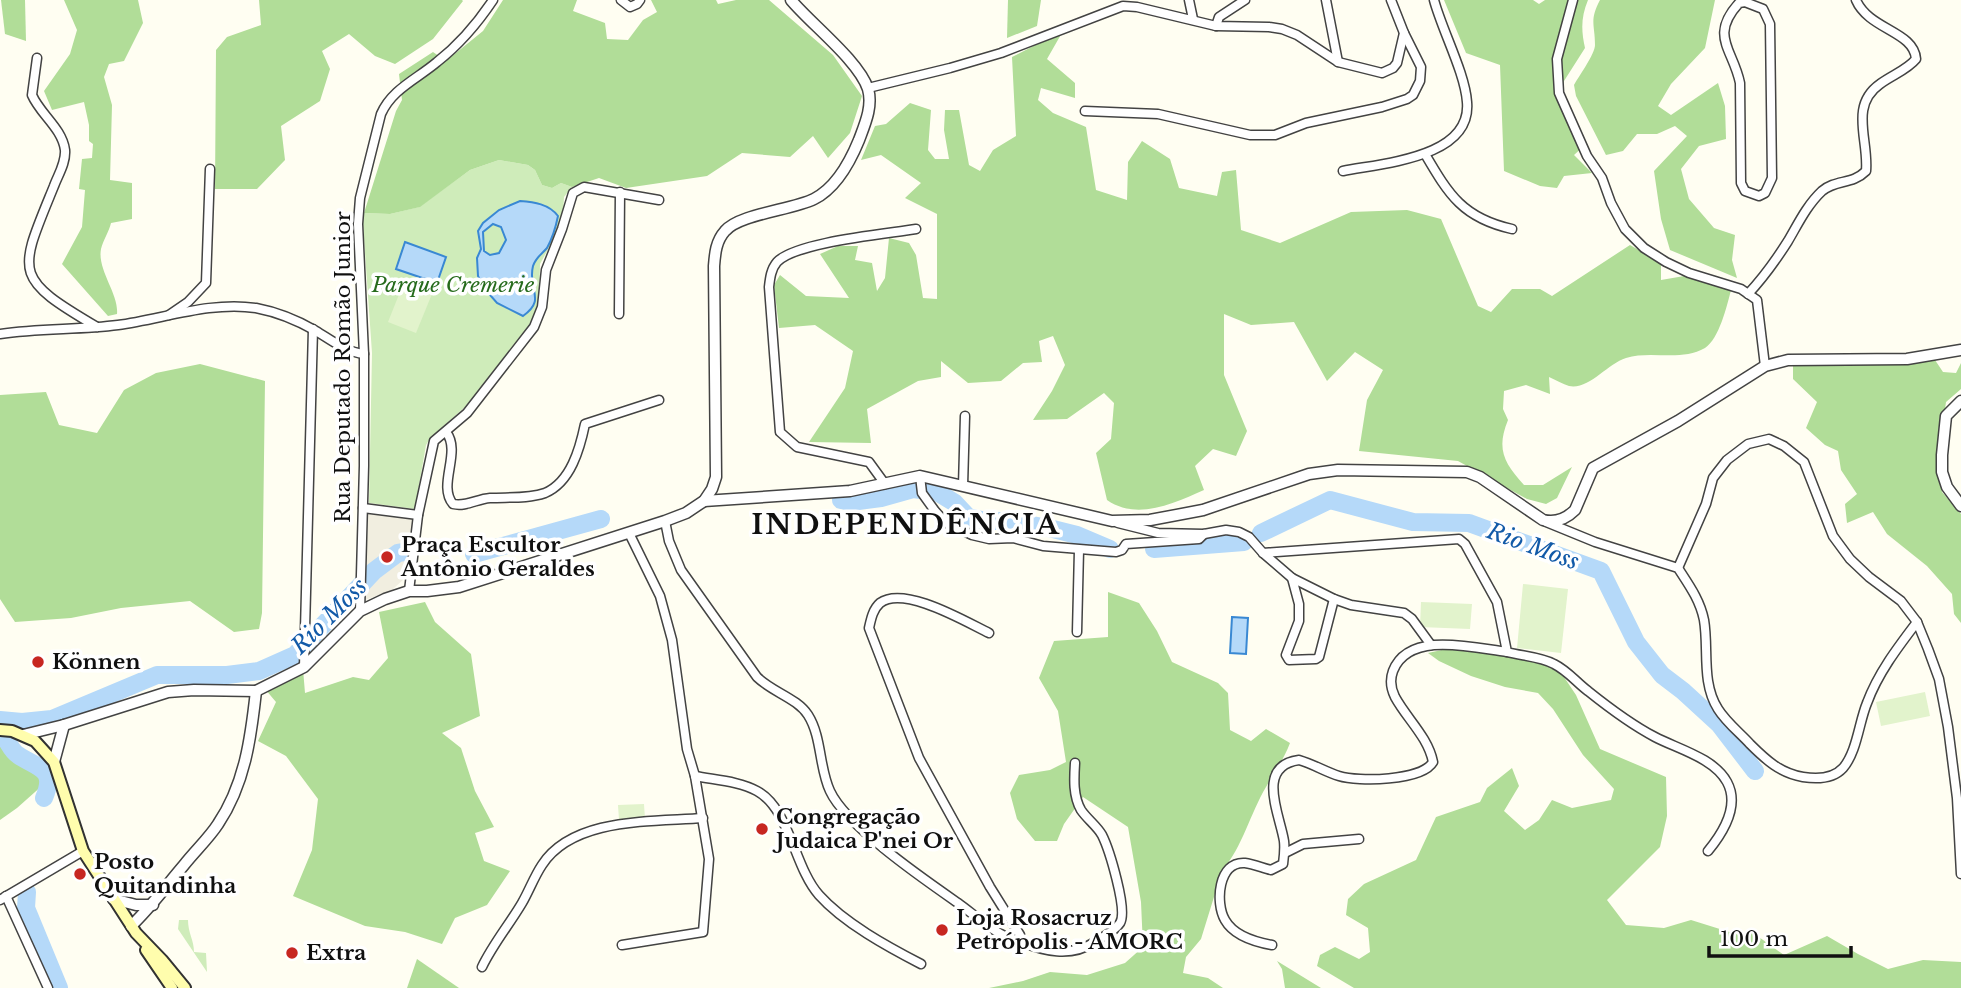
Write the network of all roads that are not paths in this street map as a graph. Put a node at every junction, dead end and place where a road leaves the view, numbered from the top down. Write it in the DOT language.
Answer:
graph roads {
  1 [pos="493,0"];
  2 [pos="621,0"];
  3 [pos="640,0"];
  4 [pos="792,0"];
  5 [pos="1189,0"];
  6 [pos="1245,0"];
  7 [pos="1326,0"];
  8 [pos="1391,0"];
  9 [pos="1434,0"];
  10 [pos="1573,0"];
  11 [pos="1856,0"];
  12 [pos="1745,1"];
  13 [pos="1193,19"];
  14 [pos="1216,26"];
  15 [pos="1404,33"];
  16 [pos="37,58"];
  17 [pos="1338,62"];
  18 [pos="868,88"];
  19 [pos="1084,111"];
  20 [pos="1425,155"];
  21 [pos="210,169"];
  22 [pos="1343,171"];
  23 [pos="620,192"];
  24 [pos="659,200"];
  25 [pos="916,229"];
  26 [pos="1511,229"];
  27 [pos="1748,294"];
  28 [pos="618,314"];
  29 [pos="167,317"];
  30 [pos="97,327"];
  31 [pos="313,329"];
  32 [pos="0,334"];
  33 [pos="1961,350"];
  34 [pos="364,354"];
  35 [pos="1765,366"];
  36 [pos="659,400"];
  37 [pos="1961,401"];
  38 [pos="965,416"];
  39 [pos="446,432"];
  40 [pos="920,477"];
  41 [pos="885,484"];
  42 [pos="963,486"];
  43 [pos="704,501"];
  44 [pos="1961,506"];
  45 [pos="363,508"];
  46 [pos="418,515"];
  47 [pos="1543,520"];
  48 [pos="665,521"];
  49 [pos="1112,521"];
  50 [pos="629,533"];
  51 [pos="1204,534"];
  52 [pos="1079,550"];
  53 [pos="1263,553"];
  54 [pos="1678,568"];
  55 [pos="1292,578"];
  56 [pos="409,591"];
  57 [pos="1335,600"];
  58 [pos="360,610"];
  59 [pos="1917,622"];
  60 [pos="1077,632"];
  61 [pos="989,633"];
  62 [pos="1431,645"];
  63 [pos="1507,652"];
  64 [pos="304,667"];
  65 [pos="256,691"];
  66 [pos="64,725"];
  67 [pos="0,730"];
  68 [pos="23,735"];
  69 [pos="54,762"];
  70 [pos="1075,764"];
  71 [pos="695,776"];
  72 [pos="703,818"];
  73 [pos="1960,833"];
  74 [pos="1359,839"];
  75 [pos="1708,850"];
  76 [pos="83,851"];
  77 [pos="1285,853"];
  78 [pos="1961,874"];
  79 [pos="3,898"];
  80 [pos="113,899"];
  81 [pos="153,905"];
  82 [pos="134,929"];
  83 [pos="1018,941"];
  84 [pos="622,945"];
  85 [pos="1272,945"];
  86 [pos="921,964"];
  87 [pos="482,967"];
  88 [pos="48,988"];
  89 [pos="172,988"];
  90 [pos="185,988"];
  1 -- 34 [label="street, Rua Deputado Romão Junior"];
  2 -- 3 [label="street"];
  4 -- 18 [label="street"];
  5 -- 13 [label="street"];
  6 -- 14 [label="street"];
  7 -- 17 [label="street"];
  8 -- 15 [label="street"];
  9 -- 20 [label="street"];
  10 -- 27 [label="street"];
  11 -- 27 [label="street"];
  12 -- 12 [label="street"];
  13 -- 14 [label="street"];
  13 -- 18 [label="street"];
  14 -- 17 [label="street"];
  15 -- 17 [label="street"];
  15 -- 19 [label="street"];
  16 -- 30 [label="street"];
  18 -- 43 [label="street"];
  20 -- 22 [label="street"];
  20 -- 26 [label="street"];
  21 -- 29 [label="street"];
  23 -- 24 [label="street"];
  23 -- 28 [label="street"];
  23 -- 39 [label="street"];
  25 -- 41 [label="street"];
  27 -- 35 [label="street"];
  29 -- 30 [label="street"];
  29 -- 31 [label="street"];
  30 -- 32 [label="street"];
  31 -- 34 [label="street"];
  31 -- 64 [label="street"];
  33 -- 35 [label="street"];
  34 -- 45 [label="street, Rua Deputado Romão Junior"];
  35 -- 47 [label="street"];
  36 -- 39 [label="street"];
  37 -- 44 [label="street"];
  38 -- 42 [label="street"];
  39 -- 46 [label="street"];
  40 -- 41 [label="street"];
  40 -- 42 [label="street"];
  40 -- 52 [label="street"];
  41 -- 43 [label="street"];
  42 -- 49 [label="street"];
  43 -- 48 [label="street"];
  45 -- 46 [label="street"];
  45 -- 58 [label="street, Rua Deputado Romão Junior"];
  46 -- 56 [label="street"];
  47 -- 49 [label="street"];
  47 -- 54 [label="street"];
  48 -- 50 [label="street"];
  48 -- 83 [label="street"];
  49 -- 51 [label="street"];
  50 -- 56 [label="street"];
  50 -- 71 [label="street"];
  51 -- 52 [label="street"];
  51 -- 53 [label="street"];
  52 -- 60 [label="street"];
  53 -- 55 [label="street"];
  53 -- 63 [label="street"];
  54 -- 59 [label="street"];
  54 -- 59 [label="street"];
  55 -- 57 [label="street"];
  55 -- 57 [label="street"];
  56 -- 58 [label="street"];
  57 -- 62 [label="street"];
  58 -- 64 [label="street"];
  59 -- 73 [label="street"];
  61 -- 83 [label="street"];
  62 -- 63 [label="street"];
  62 -- 77 [label="street"];
  63 -- 75 [label="street"];
  64 -- 65 [label="street"];
  65 -- 66 [label="street"];
  65 -- 81 [label="street"];
  66 -- 68 [label="street"];
  66 -- 69 [label="street"];
  67 -- 68 [label="main road"];
  68 -- 69 [label="main road"];
  69 -- 76 [label="main road"];
  70 -- 83 [label="street"];
  71 -- 72 [label="street"];
  71 -- 86 [label="street"];
  72 -- 84 [label="street"];
  72 -- 87 [label="street"];
  73 -- 78 [label="street"];
  74 -- 77 [label="street"];
  76 -- 79 [label="street"];
  76 -- 80 [label="main road"];
  77 -- 85 [label="street"];
  79 -- 88 [label="street"];
  80 -- 81 [label="street"];
  80 -- 82 [label="main road"];
  81 -- 82 [label="street"];
  82 -- 89 [label="main road"];
  82 -- 90 [label="main road"];
}
